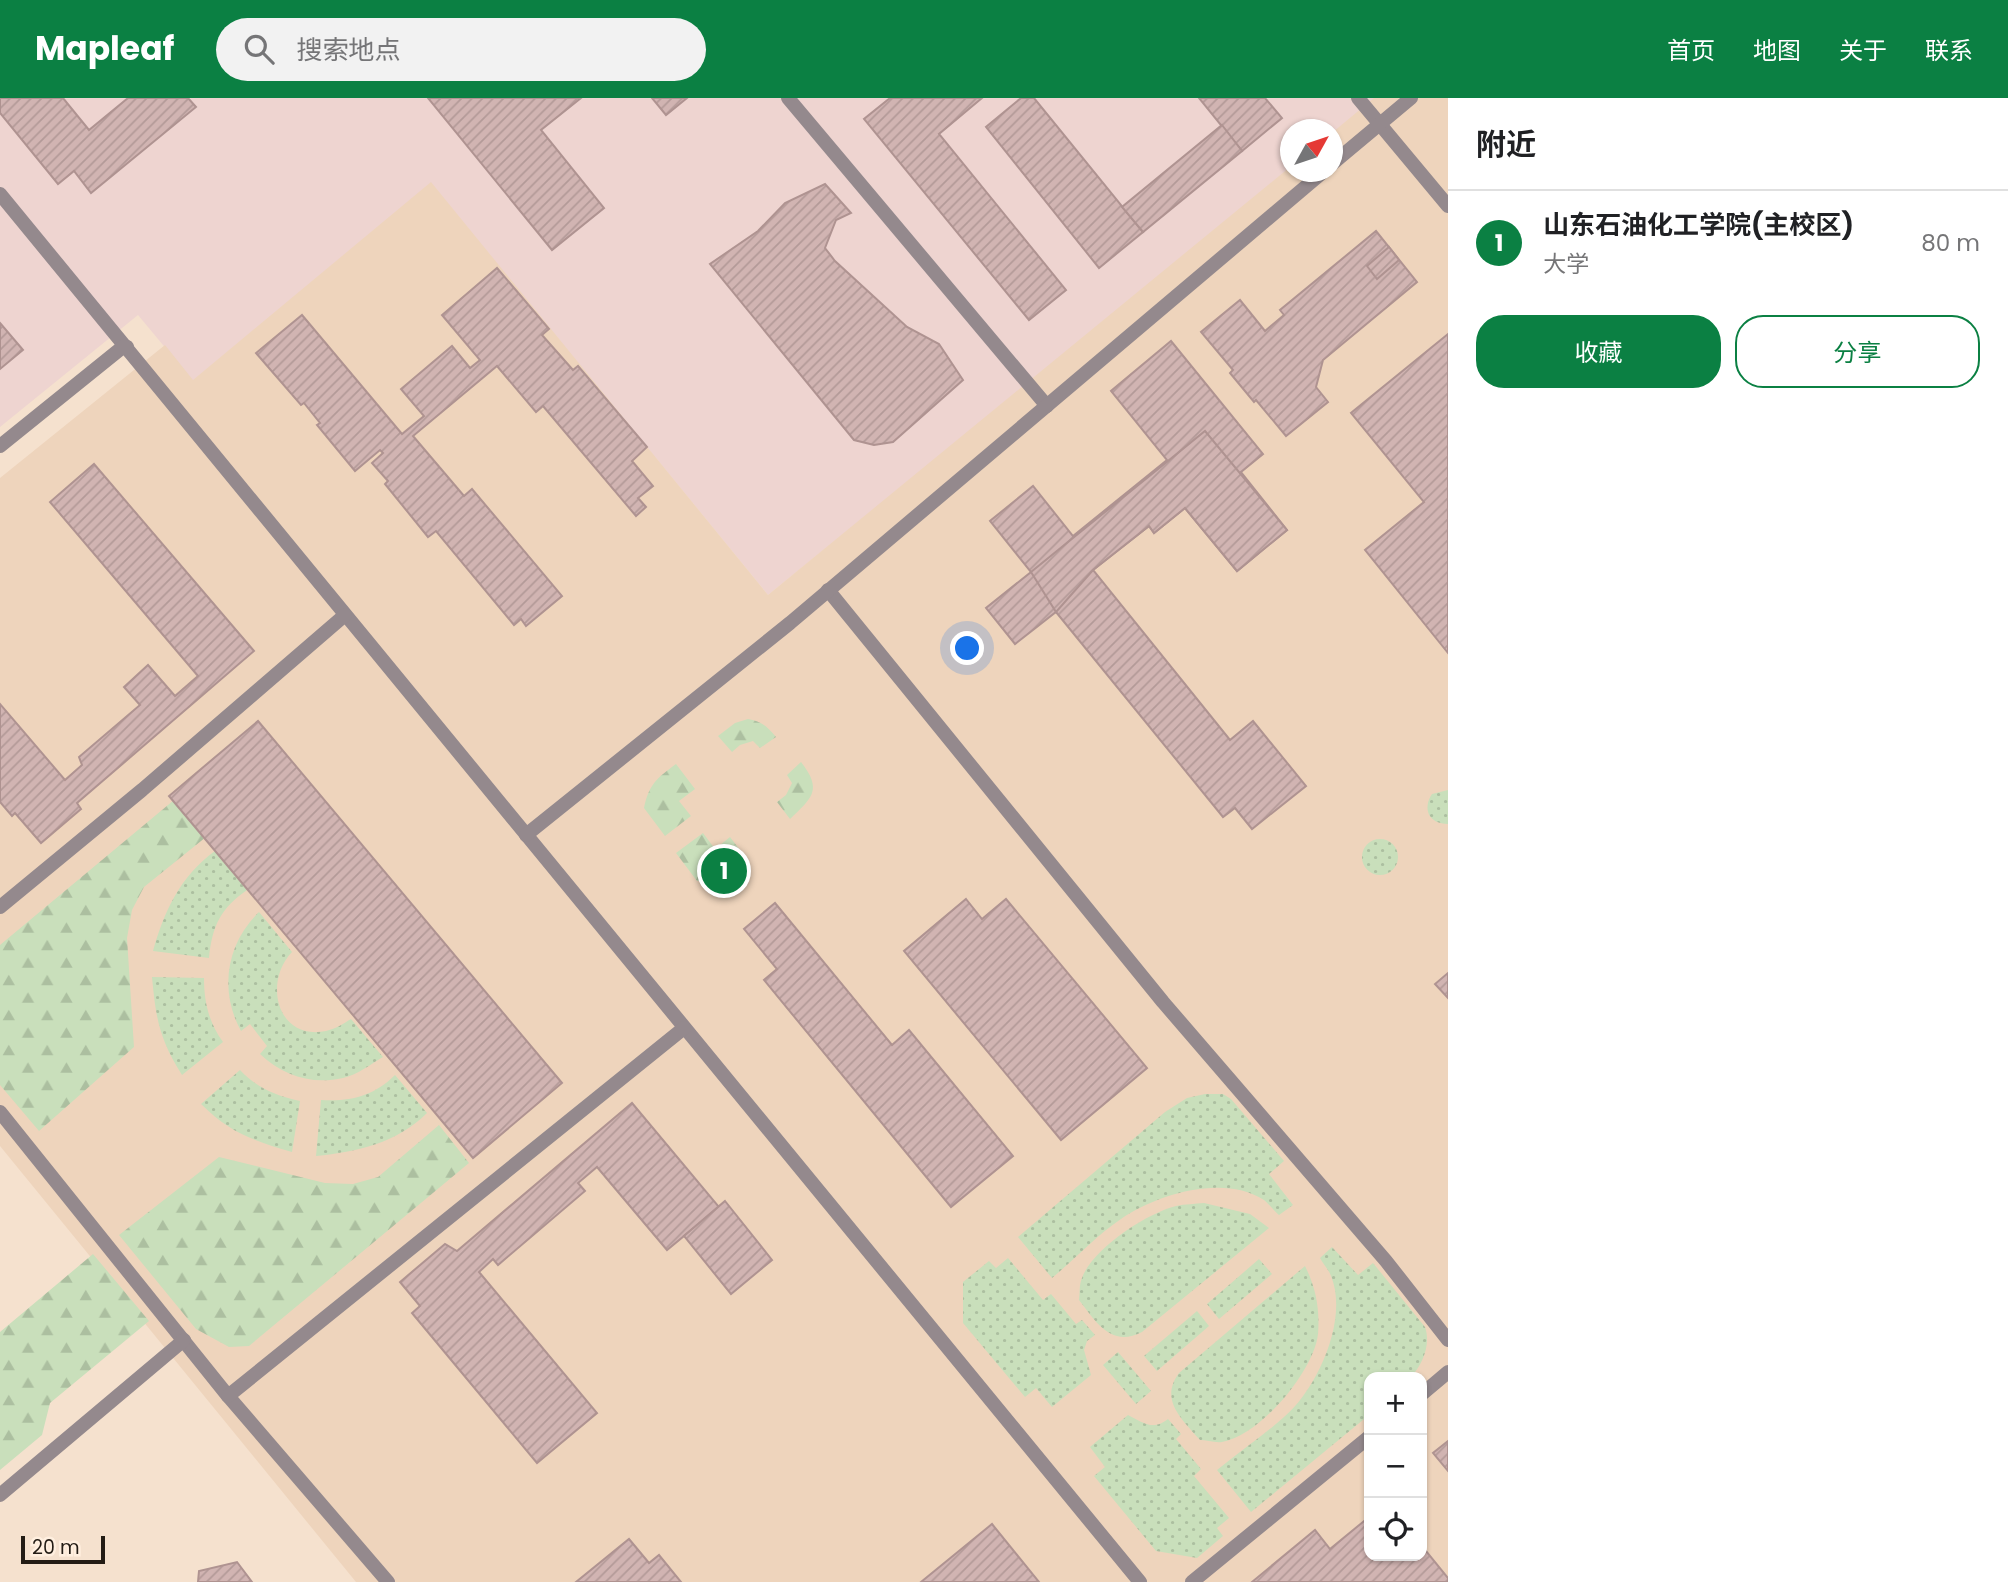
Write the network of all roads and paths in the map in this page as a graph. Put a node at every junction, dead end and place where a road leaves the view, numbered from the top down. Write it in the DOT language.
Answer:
graph roads {
  1 [pos="788,98"];
  2 [pos="1358,98"];
  3 [pos="1411,98"];
  4 [pos="1380,124"];
  5 [pos="1343,155"];
  6 [pos="1311,182"];
  7 [pos="0,194"];
  8 [pos="1448,206"];
  9 [pos="126,346"];
  10 [pos="1046,406"];
  11 [pos="0,446"];
  12 [pos="828,590"];
  13 [pos="345,614"];
  14 [pos="526,835"];
  15 [pos="0,907"];
  16 [pos="684,1028"];
  17 [pos="0,1112"];
  18 [pos="184,1340"];
  19 [pos="1448,1340"];
  20 [pos="1448,1372"];
  21 [pos="1427,1390"];
  22 [pos="228,1396"];
  23 [pos="1364,1441"];
  24 [pos="0,1495"];
  25 [pos="388,1582"];
  26 [pos="1140,1582"];
  27 [pos="1192,1582"];
  1 -- 10 [label="lane"];
  2 -- 4 [label="lane"];
  3 -- 4 [label="lane"];
  4 -- 5 [label="lane"];
  4 -- 8 [label="lane"];
  6 -- 10 [label="lane"];
  7 -- 9 [label="lane"];
  9 -- 11 [label="lane"];
  9 -- 13 [label="lane"];
  10 -- 12 [label="lane"];
  12 -- 14 [label="lane"];
  12 -- 19 [label="lane"];
  13 -- 14 [label="lane"];
  13 -- 15 [label="lane"];
  14 -- 16 [label="lane"];
  16 -- 22 [label="lane"];
  16 -- 26 [label="lane"];
  17 -- 18 [label="lane"];
  18 -- 22 [label="lane"];
  18 -- 24 [label="lane"];
  20 -- 21 [label="lane"];
  22 -- 25 [label="lane"];
  23 -- 27 [label="lane"];
}
